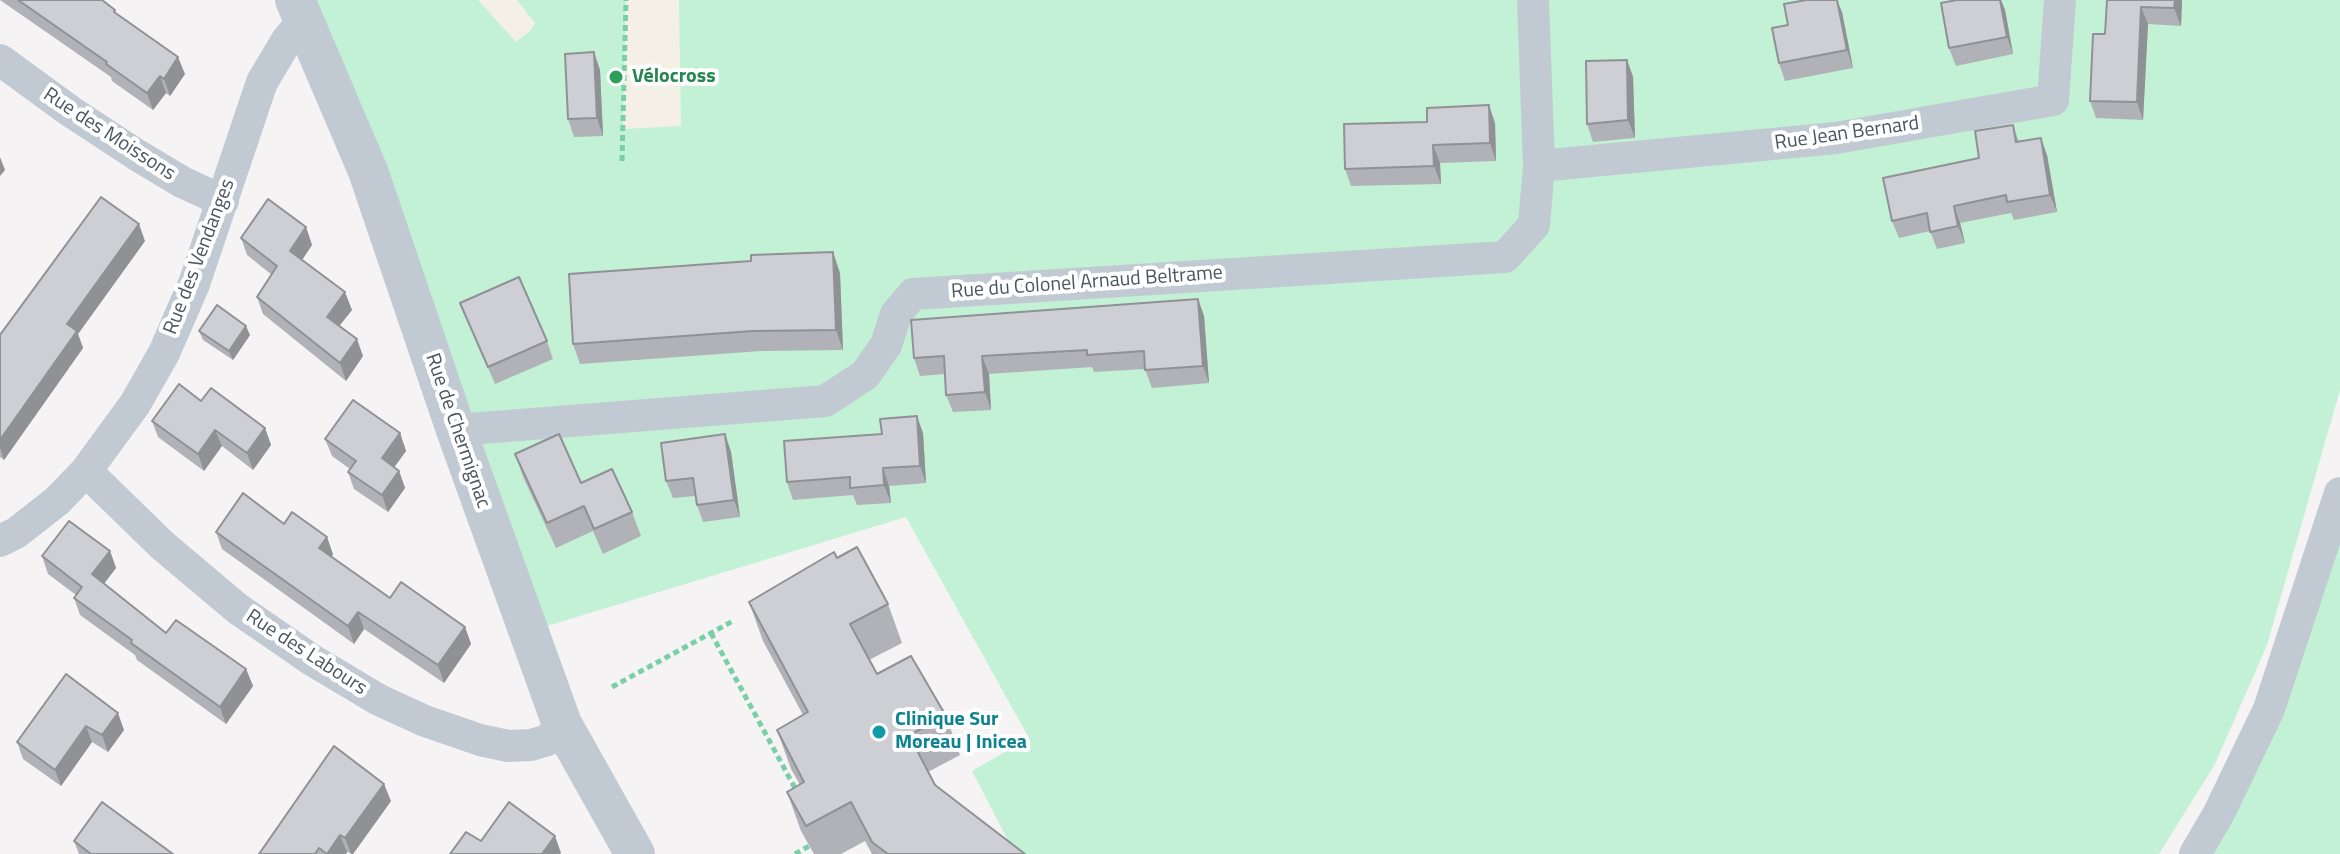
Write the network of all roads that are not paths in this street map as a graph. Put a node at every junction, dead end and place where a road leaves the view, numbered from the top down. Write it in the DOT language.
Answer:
graph roads {
  1 [pos="1533,0"];
  2 [pos="2060,0"];
  3 [pos="299,10"];
  4 [pos="0,60"];
  5 [pos="1539,166"];
  6 [pos="223,201"];
  7 [pos="456,430"];
  8 [pos="86,471"];
  9 [pos="2340,493"];
  10 [pos="0,541"];
  11 [pos="562,724"];
  12 [pos="635,854"];
  13 [pos="2195,854"];
  1 -- 5 [label="street, Rue du Colonel Arnaud Beltrame"];
  2 -- 5 [label="street, Rue Jean Bernard"];
  3 -- 6 [label="street, Rue des Vendanges"];
  3 -- 7 [label="street, Rue de Chermignac"];
  4 -- 6 [label="street, Rue des Moissons"];
  5 -- 7 [label="street, Rue du Colonel Arnaud Beltrame"];
  6 -- 8 [label="street, Rue des Vendanges"];
  7 -- 11 [label="street, Rue de Chermignac"];
  8 -- 10 [label="street, Rue des Vendanges"];
  8 -- 11 [label="street, Rue des Labours"];
  9 -- 13 [label="street"];
  11 -- 12 [label="street, Rue de Chermignac"];
}
